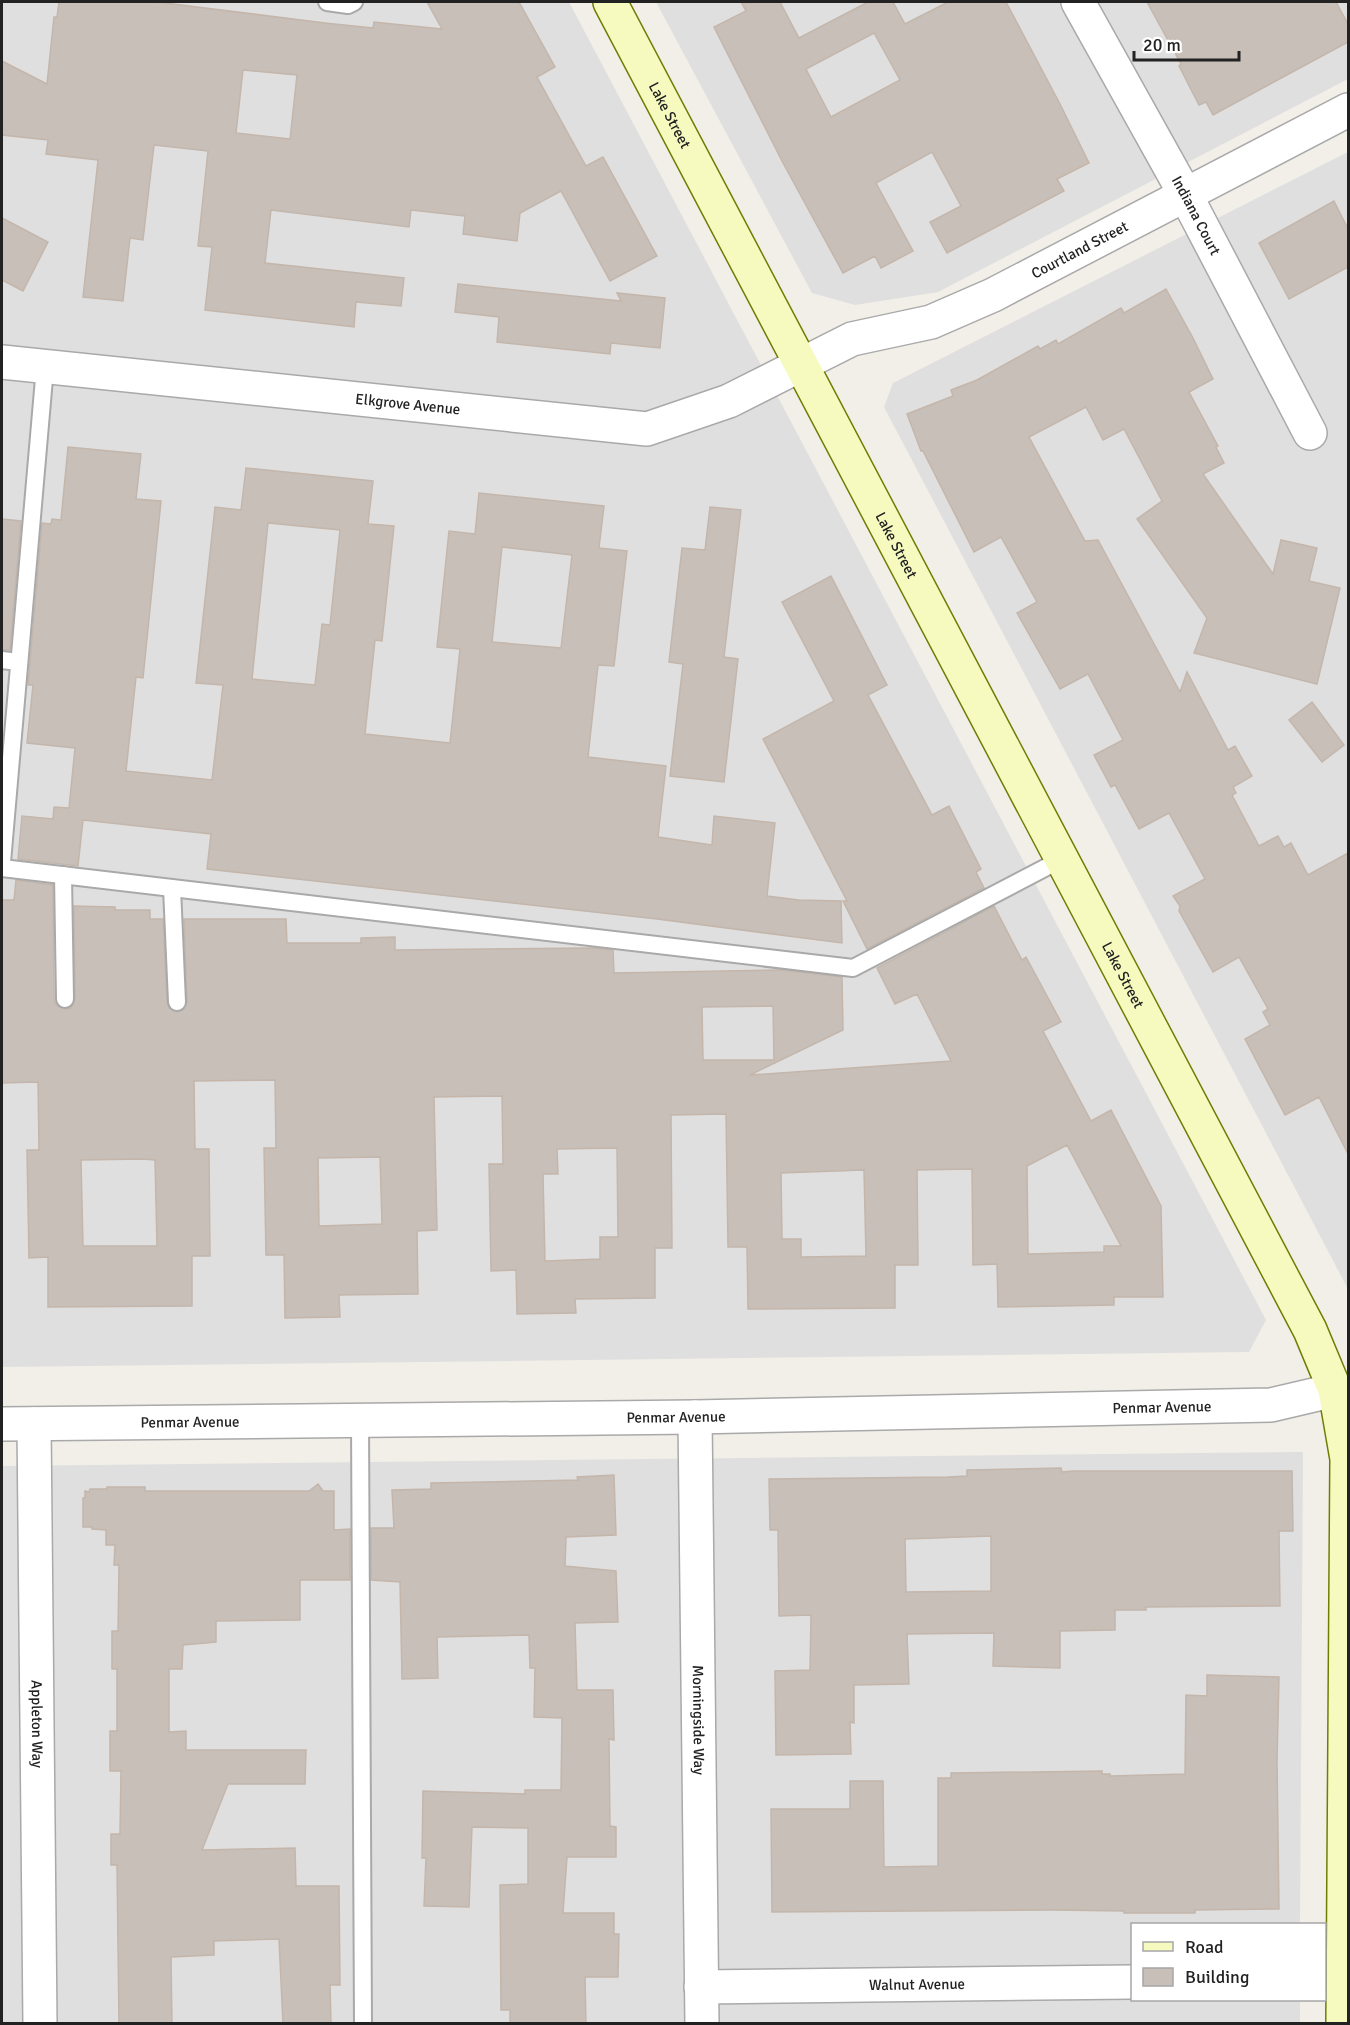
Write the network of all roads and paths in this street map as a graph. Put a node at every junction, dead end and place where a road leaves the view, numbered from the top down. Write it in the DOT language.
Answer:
graph roads {
  1 [pos="327,2"];
  2 [pos="354,2"];
  3 [pos="610,2"];
  4 [pos="1078,2"];
  5 [pos="1348,110"];
  6 [pos="1185,194"];
  7 [pos="2,362"];
  8 [pos="801,363"];
  9 [pos="45,367"];
  10 [pos="1310,433"];
  11 [pos="10,661"];
  12 [pos="1062,859"];
  13 [pos="2,862"];
  14 [pos="2,868"];
  15 [pos="63,875"];
  16 [pos="172,888"];
  17 [pos="65,999"];
  18 [pos="177,1002"];
  19 [pos="1342,1389"];
  20 [pos="695,1417"];
  21 [pos="360,1420"];
  22 [pos="2,1424"];
  23 [pos="34,1424"];
  24 [pos="1334,1979"];
  25 [pos="1131,1982"];
  26 [pos="702,1987"];
  27 [pos="40,2024"];
  28 [pos="363,2024"];
  29 [pos="702,2024"];
  30 [pos="1343,2024"];
  1 -- 2 [label="lane"];
  3 -- 8 [label="street, Lake Street"];
  4 -- 6 [label="street, Indiana Court"];
  5 -- 6 [label="street, Courtland Street"];
  6 -- 8 [label="street, Courtland Street"];
  6 -- 10 [label="street, Indiana Court"];
  7 -- 9 [label="street, Elkgrove Avenue"];
  8 -- 9 [label="street, Elkgrove Avenue"];
  8 -- 12 [label="street, Lake Street"];
  9 -- 11 [label="lane"];
  11 -- 13 [label="lane"];
  12 -- 16 [label="lane"];
  12 -- 19 [label="street, Lake Street"];
  14 -- 15 [label="lane"];
  15 -- 16 [label="lane"];
  15 -- 17 [label="lane"];
  16 -- 18 [label="lane"];
  19 -- 20 [label="street, Penmar Avenue"];
  19 -- 24 [label="street, Lake Street"];
  20 -- 21 [label="street, Penmar Avenue"];
  20 -- 26 [label="street, Morningside Way"];
  21 -- 23 [label="street, Penmar Avenue"];
  21 -- 28 [label="lane"];
  22 -- 23 [label="street, Penmar Avenue"];
  23 -- 27 [label="street, Appleton Way"];
  24 -- 30 [label="street, Lake Street"];
  25 -- 26 [label="street, Walnut Avenue"];
  26 -- 29 [label="street, Morningside Way"];
}
